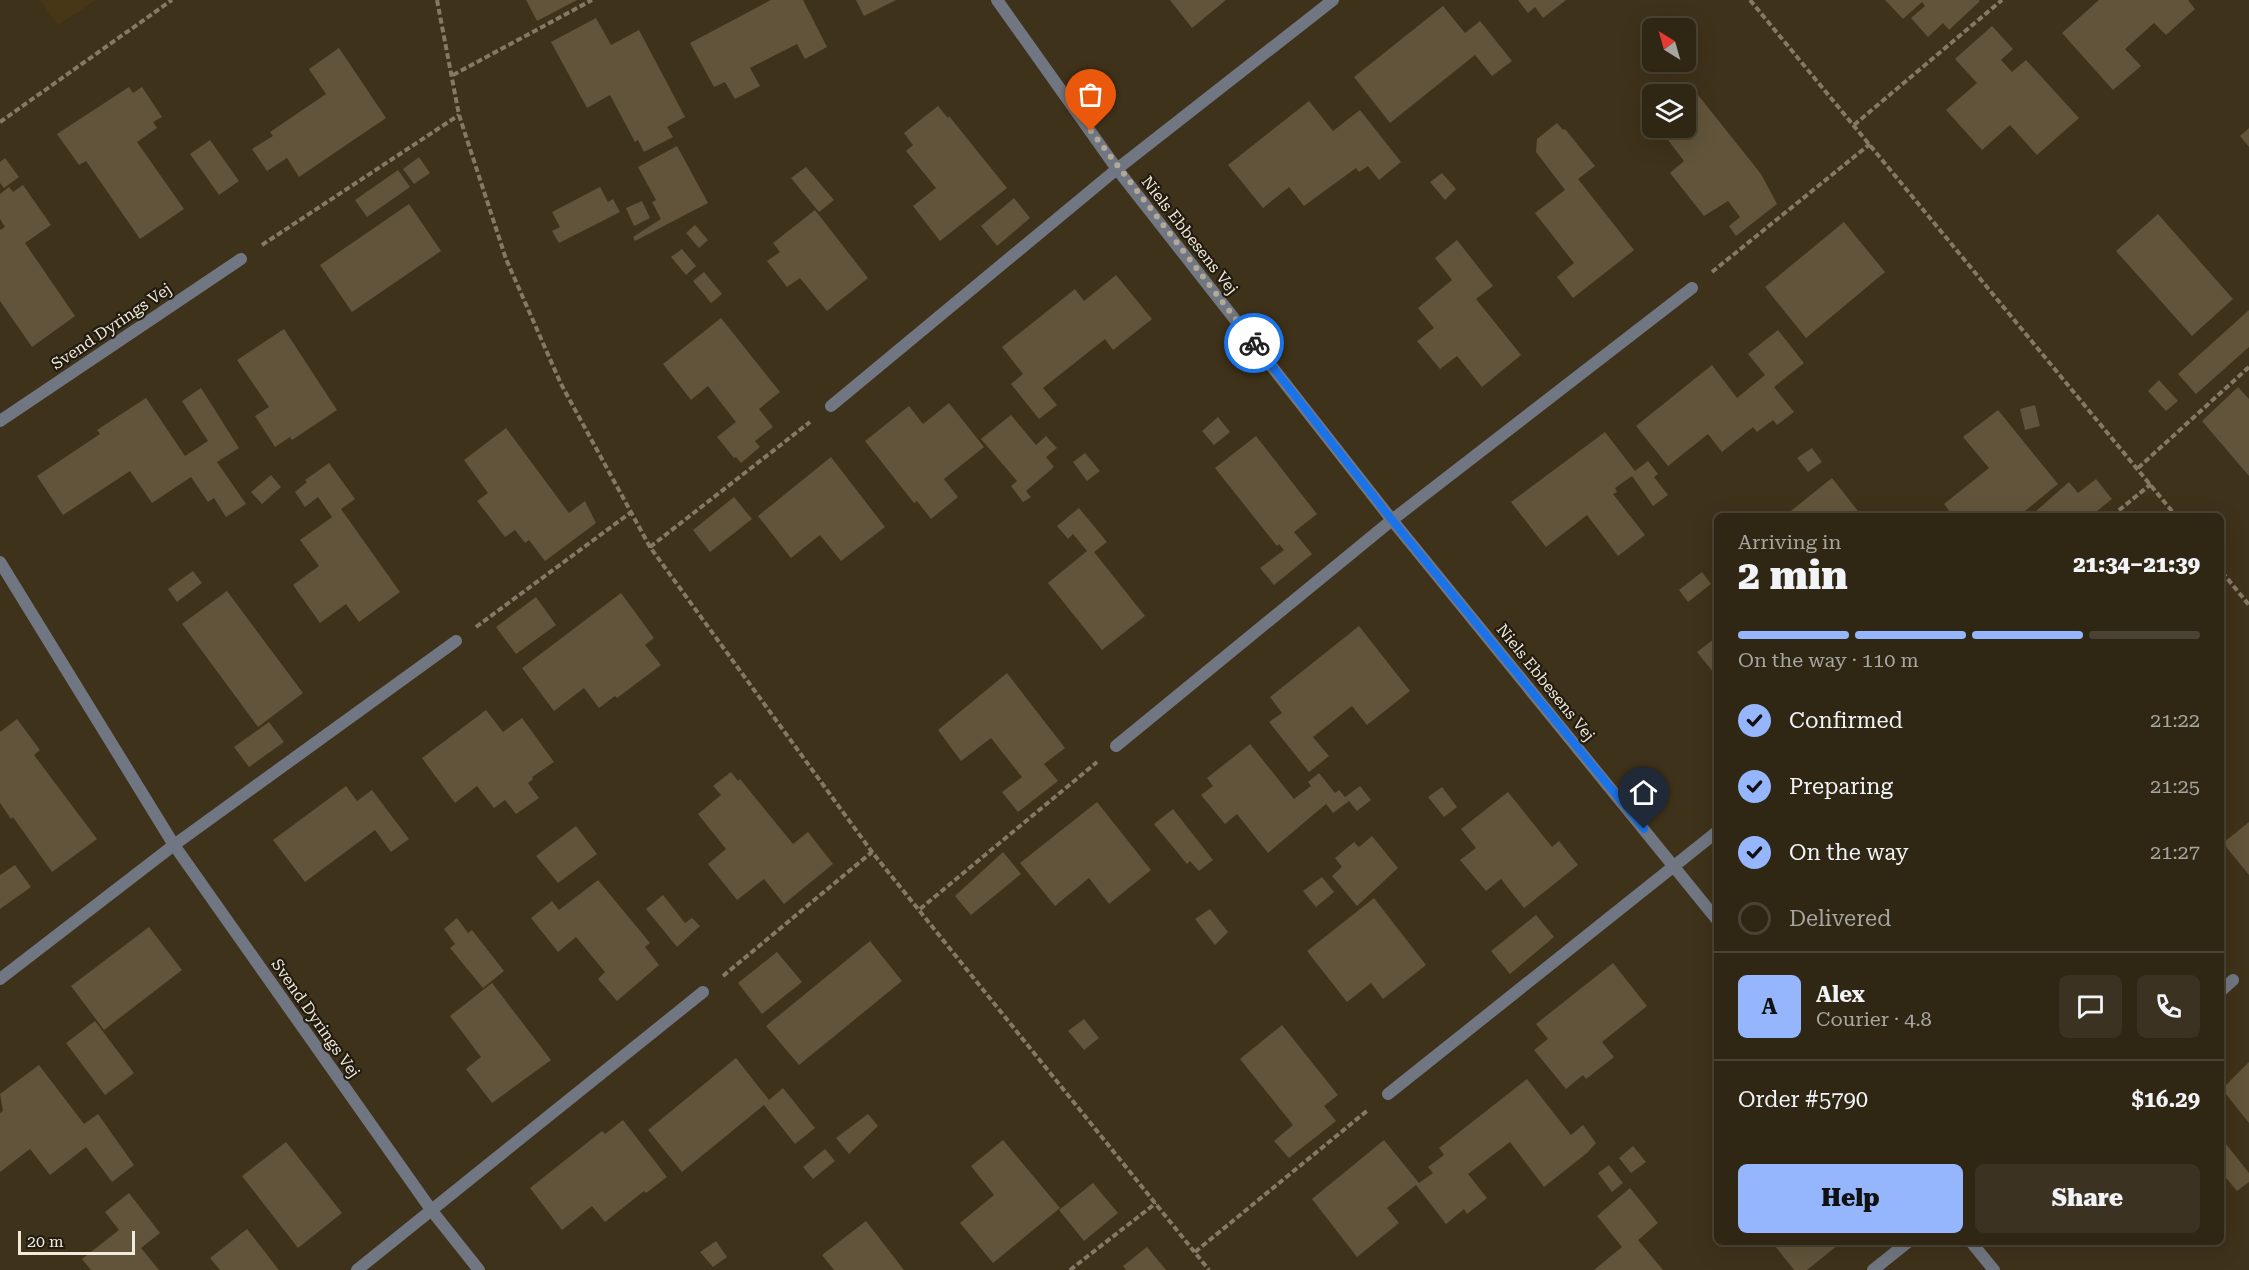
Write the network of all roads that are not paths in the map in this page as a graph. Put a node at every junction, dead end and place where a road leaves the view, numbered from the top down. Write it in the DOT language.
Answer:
graph roads {
  1 [pos="997,0"];
  2 [pos="1333,0"];
  3 [pos="1117,169"];
  4 [pos="241,259"];
  5 [pos="1692,288"];
  6 [pos="831,406"];
  7 [pos="0,421"];
  8 [pos="1392,520"];
  9 [pos="0,562"];
  10 [pos="456,641"];
  11 [pos="1116,746"];
  12 [pos="1714,834"];
  13 [pos="174,845"];
  14 [pos="1674,866"];
  15 [pos="1714,916"];
  16 [pos="0,979"];
  17 [pos="2233,980"];
  18 [pos="2224,988"];
  19 [pos="703,992"];
  20 [pos="1388,1094"];
  21 [pos="432,1211"];
  22 [pos="1904,1245"];
  23 [pos="1973,1245"];
  24 [pos="357,1270"];
  25 [pos="479,1270"];
  26 [pos="1873,1270"];
  27 [pos="1994,1270"];
  1 -- 3 [label="street, Niels Ebbesens Vej"];
  2 -- 3 [label="street, Niels Ebbesens Vej"];
  3 -- 6 [label="street, Niels Ebbesens Vej"];
  3 -- 8 [label="street, Niels Ebbesens Vej"];
  4 -- 7 [label="street, Svend Dyrings Vej"];
  5 -- 8 [label="street"];
  8 -- 11 [label="street"];
  8 -- 14 [label="street, Niels Ebbesens Vej"];
  9 -- 13 [label="street, Svend Dyrings Vej"];
  10 -- 13 [label="street"];
  12 -- 14 [label="street"];
  13 -- 16 [label="street"];
  13 -- 21 [label="street, Svend Dyrings Vej"];
  14 -- 15 [label="street, Niels Ebbesens Vej"];
  14 -- 20 [label="street"];
  17 -- 18 [label="street"];
  19 -- 21 [label="street"];
  21 -- 24 [label="street"];
  21 -- 25 [label="street, Svend Dyrings Vej"];
  22 -- 26 [label="street"];
  23 -- 27 [label="street"];
}
